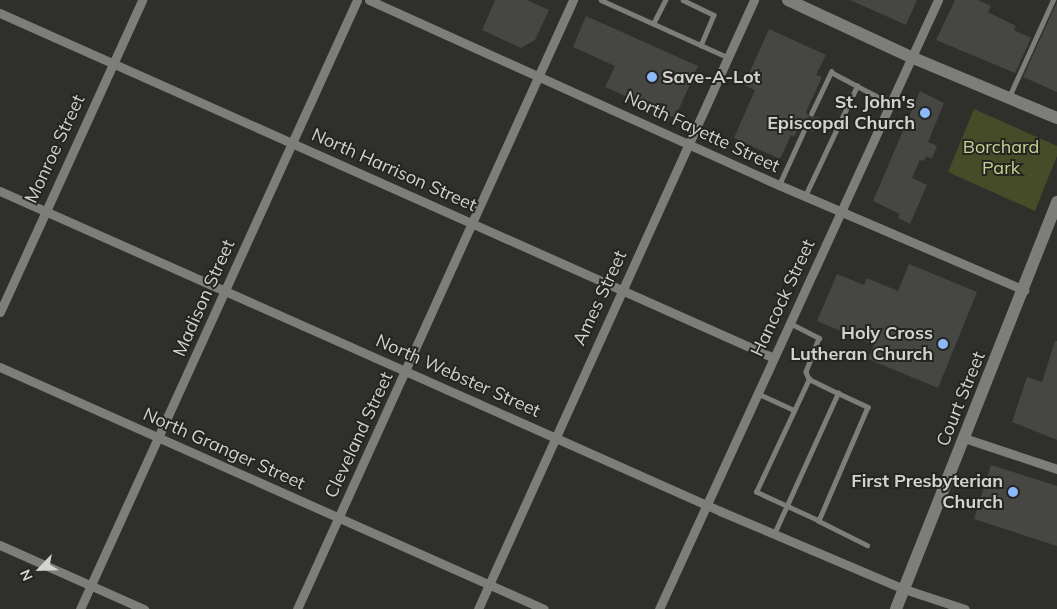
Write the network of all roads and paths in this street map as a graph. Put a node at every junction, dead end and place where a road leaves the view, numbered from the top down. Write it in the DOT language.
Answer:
graph roads {
  1 [pos="142,0"];
  2 [pos="357,0"];
  3 [pos="369,0"];
  4 [pos="573,0"];
  5 [pos="601,0"];
  6 [pos="665,0"];
  7 [pos="683,0"];
  8 [pos="754,0"];
  9 [pos="788,0"];
  10 [pos="938,0"];
  11 [pos="1053,0"];
  12 [pos="608,1"];
  13 [pos="0,13"];
  14 [pos="653,24"];
  15 [pos="701,45"];
  16 [pos="910,57"];
  17 [pos="728,58"];
  18 [pos="113,63"];
  19 [pos="539,75"];
  20 [pos="857,86"];
  21 [pos="1009,98"];
  22 [pos="891,103"];
  23 [pos="812,114"];
  24 [pos="1057,118"];
  25 [pos="805,128"];
  26 [pos="292,143"];
  27 [pos="688,144"];
  28 [pos="779,185"];
  29 [pos="0,191"];
  30 [pos="805,196"];
  31 [pos="1057,202"];
  32 [pos="44,211"];
  33 [pos="840,212"];
  34 [pos="472,223"];
  35 [pos="225,290"];
  36 [pos="622,290"];
  37 [pos="1024,290"];
  38 [pos="0,312"];
  39 [pos="790,322"];
  40 [pos="774,358"];
  41 [pos="0,367"];
  42 [pos="407,370"];
  43 [pos="809,379"];
  44 [pos="757,393"];
  45 [pos="838,393"];
  46 [pos="794,410"];
  47 [pos="555,437"];
  48 [pos="158,438"];
  49 [pos="964,438"];
  50 [pos="1057,469"];
  51 [pos="706,504"];
  52 [pos="787,507"];
  53 [pos="338,517"];
  54 [pos="819,521"];
  55 [pos="774,534"];
  56 [pos="0,545"];
  57 [pos="867,546"];
  58 [pos="489,585"];
  59 [pos="91,586"];
  60 [pos="904,589"];
  61 [pos="80,609"];
  62 [pos="144,609"];
  63 [pos="296,609"];
  64 [pos="478,609"];
  65 [pos="544,609"];
  66 [pos="659,609"];
  67 [pos="896,609"];
  68 [pos="965,609"];
  1 -- 18 [label="street, Monroe Street"];
  2 -- 26 [label="street, Madison Street"];
  3 -- 19 [label="street, North Fayette Street"];
  4 -- 19 [label="street, Cleveland Street"];
  5 -- 12 [label="lane"];
  6 -- 14 [label="lane"];
  7 -- 15 [label="lane"];
  8 -- 17 [label="street, Ames Street"];
  9 -- 16 [label="main road"];
  10 -- 16 [label="street, Hancock Street"];
  11 -- 21 [label="lane"];
  12 -- 14 [label="lane"];
  13 -- 18 [label="street, North Harrison Street"];
  14 -- 15 [label="lane"];
  15 -- 17 [label="lane"];
  16 -- 21 [label="main road"];
  16 -- 22 [label="street, Hancock Street"];
  17 -- 27 [label="street, Ames Street"];
  18 -- 26 [label="street, North Harrison Street"];
  18 -- 32 [label="street, Monroe Street"];
  19 -- 27 [label="street, North Fayette Street"];
  19 -- 34 [label="street, Cleveland Street"];
  20 -- 22 [label="lane"];
  20 -- 23 [label="lane"];
  20 -- 30 [label="lane"];
  21 -- 24 [label="main road"];
  22 -- 33 [label="street, Hancock Street"];
  25 -- 28 [label="lane"];
  26 -- 34 [label="street, North Harrison Street"];
  26 -- 35 [label="street, Madison Street"];
  27 -- 28 [label="street, North Fayette Street"];
  27 -- 36 [label="street, Ames Street"];
  28 -- 30 [label="street, North Fayette Street"];
  29 -- 32 [label="street, North Webster Street"];
  30 -- 33 [label="street, North Fayette Street"];
  31 -- 37 [label="main road, Court Street"];
  32 -- 35 [label="street, North Webster Street"];
  32 -- 38 [label="street, Monroe Street"];
  33 -- 37 [label="street, North Fayette Street"];
  33 -- 39 [label="street, Hancock Street"];
  34 -- 36 [label="street, North Harrison Street"];
  34 -- 42 [label="street, Cleveland Street"];
  35 -- 42 [label="street, North Webster Street"];
  35 -- 48 [label="street, Madison Street"];
  36 -- 40 [label="street, North Harrison Street"];
  36 -- 47 [label="street, Ames Street"];
  37 -- 49 [label="main road, Court Street"];
  39 -- 40 [label="street, Hancock Street"];
  39 -- 43 [label="lane"];
  40 -- 44 [label="street, Hancock Street"];
  41 -- 48 [label="street, North Granger Street"];
  42 -- 47 [label="street, North Webster Street"];
  42 -- 53 [label="street, Cleveland Street"];
  43 -- 45 [label="lane"];
  43 -- 46 [label="lane"];
  44 -- 46 [label="lane"];
  44 -- 51 [label="street, Hancock Street"];
  45 -- 52 [label="lane"];
  45 -- 54 [label="lane"];
  46 -- 52 [label="lane"];
  47 -- 51 [label="street, North Webster Street"];
  47 -- 58 [label="street, Ames Street"];
  48 -- 53 [label="street, North Granger Street"];
  48 -- 59 [label="street, Madison Street"];
  49 -- 50 [label="street"];
  49 -- 60 [label="main road, Court Street"];
  51 -- 55 [label="street, North Webster Street"];
  51 -- 66 [label="street, Hancock Street"];
  52 -- 54 [label="lane"];
  52 -- 55 [label="lane"];
  53 -- 58 [label="street, North Granger Street"];
  53 -- 63 [label="street, Cleveland Street"];
  54 -- 57 [label="lane"];
  55 -- 60 [label="street, North Webster Street"];
  56 -- 59 [label="street"];
  58 -- 64 [label="street, Ames Street"];
  58 -- 65 [label="street, North Granger Street"];
  59 -- 61 [label="street, Madison Street"];
  59 -- 62 [label="street"];
  60 -- 67 [label="main road, Court Street"];
  60 -- 68 [label="street, North Webster Street"];
}
